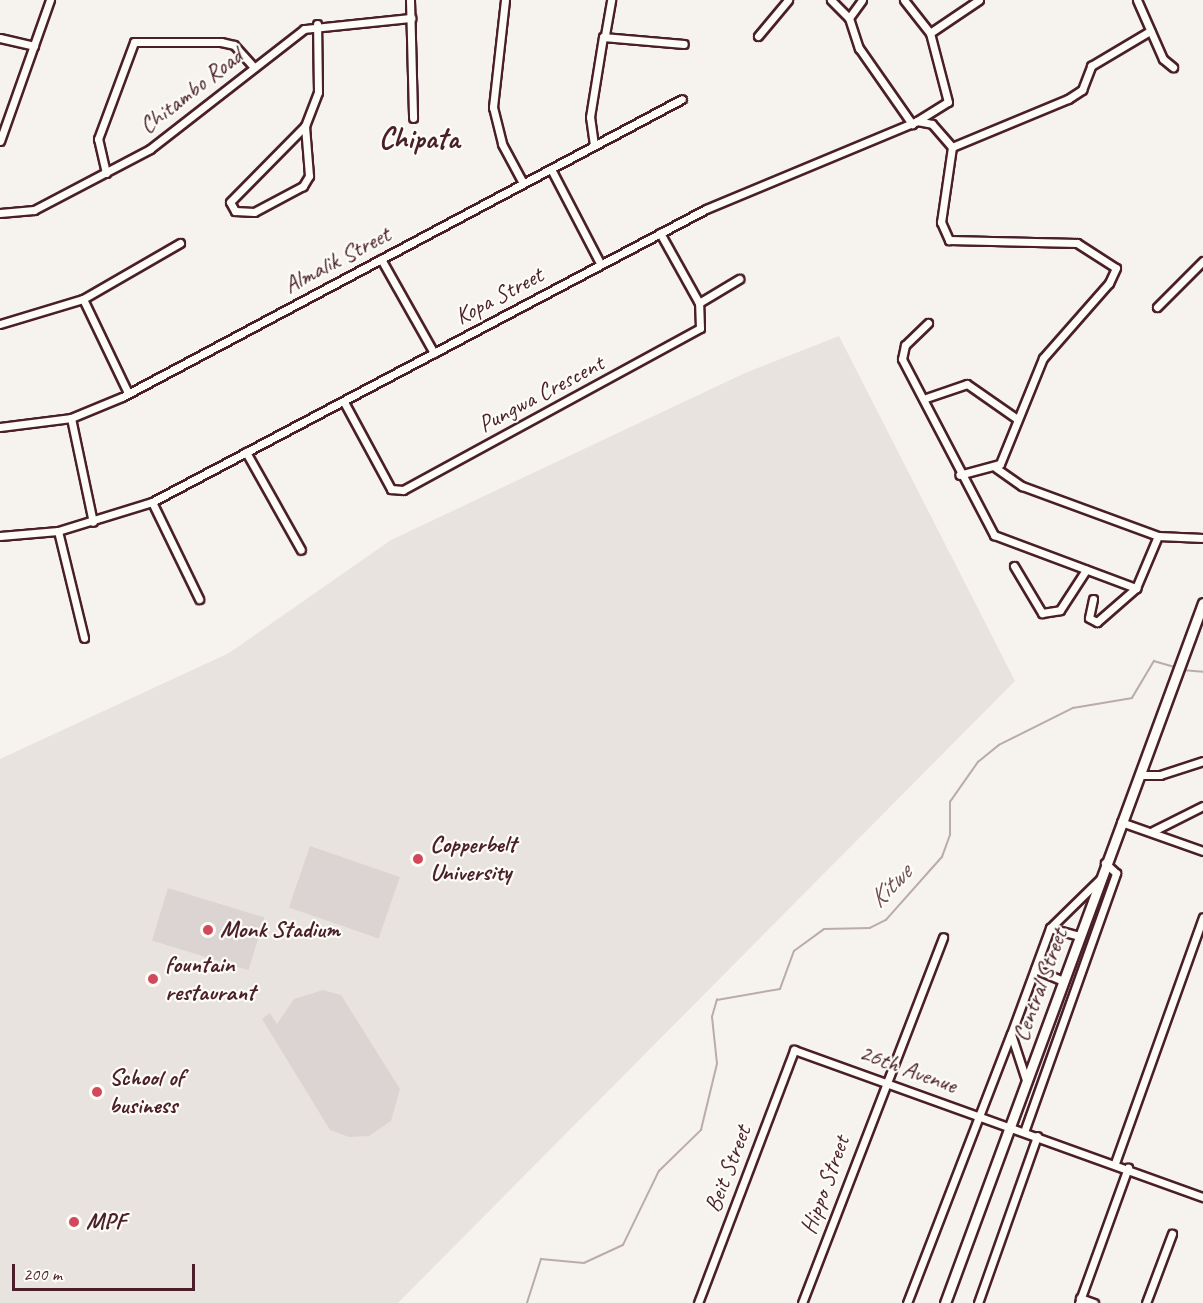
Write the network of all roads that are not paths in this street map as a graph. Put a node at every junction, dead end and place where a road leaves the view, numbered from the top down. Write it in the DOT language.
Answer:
graph roads {
  1 [pos="50,0"];
  2 [pos="410,0"];
  3 [pos="505,0"];
  4 [pos="611,0"];
  5 [pos="789,0"];
  6 [pos="831,0"];
  7 [pos="862,0"];
  8 [pos="904,0"];
  9 [pos="979,0"];
  10 [pos="1137,0"];
  11 [pos="411,18"];
  12 [pos="849,18"];
  13 [pos="317,24"];
  14 [pos="1150,31"];
  15 [pos="930,33"];
  16 [pos="605,35"];
  17 [pos="758,36"];
  18 [pos="0,38"];
  19 [pos="684,44"];
  20 [pos="34,46"];
  21 [pos="255,67"];
  22 [pos="1173,67"];
  23 [pos="682,99"];
  24 [pos="412,118"];
  25 [pos="4,119"];
  26 [pos="914,122"];
  27 [pos="305,126"];
  28 [pos="0,141"];
  29 [pos="594,145"];
  30 [pos="952,147"];
  31 [pos="551,169"];
  32 [pos="106,173"];
  33 [pos="523,183"];
  34 [pos="0,213"];
  35 [pos="660,233"];
  36 [pos="180,243"];
  37 [pos="381,259"];
  38 [pos="1203,261"];
  39 [pos="600,263"];
  40 [pos="739,279"];
  41 [pos="83,299"];
  42 [pos="699,303"];
  43 [pos="1157,307"];
  44 [pos="928,323"];
  45 [pos="0,324"];
  46 [pos="434,353"];
  47 [pos="128,393"];
  48 [pos="926,398"];
  49 [pos="344,402"];
  50 [pos="71,418"];
  51 [pos="1017,419"];
  52 [pos="0,427"];
  53 [pos="246,452"];
  54 [pos="996,468"];
  55 [pos="959,475"];
  56 [pos="152,502"];
  57 [pos="93,522"];
  58 [pos="58,531"];
  59 [pos="0,536"];
  60 [pos="1158,536"];
  61 [pos="1203,538"];
  62 [pos="301,550"];
  63 [pos="1014,566"];
  64 [pos="1086,570"];
  65 [pos="1136,588"];
  66 [pos="1093,598"];
  67 [pos="198,599"];
  68 [pos="1203,603"];
  69 [pos="84,638"];
  70 [pos="1203,761"];
  71 [pos="1139,775"];
  72 [pos="1203,806"];
  73 [pos="1121,822"];
  74 [pos="1152,831"];
  75 [pos="1203,851"];
  76 [pos="1105,863"];
  77 [pos="1099,880"];
  78 [pos="1203,917"];
  79 [pos="1050,928"];
  80 [pos="1078,936"];
  81 [pos="943,937"];
  82 [pos="1035,969"];
  83 [pos="1063,981"];
  84 [pos="1011,1034"];
  85 [pos="794,1050"];
  86 [pos="1026,1080"];
  87 [pos="885,1081"];
  88 [pos="976,1114"];
  89 [pos="1009,1127"];
  90 [pos="1024,1132"];
  91 [pos="1037,1136"];
  92 [pos="1114,1163"];
  93 [pos="1128,1168"];
  94 [pos="1203,1197"];
  95 [pos="1172,1234"];
  96 [pos="1080,1301"];
  97 [pos="698,1303"];
  98 [pos="802,1303"];
  99 [pos="907,1303"];
  100 [pos="945,1303"];
  101 [pos="978,1303"];
  102 [pos="1094,1303"];
  103 [pos="1146,1303"];
  1 -- 20 [label="street"];
  2 -- 11 [label="street"];
  3 -- 33 [label="street"];
  4 -- 16 [label="street"];
  5 -- 17 [label="street"];
  6 -- 12 [label="street"];
  7 -- 12 [label="street"];
  8 -- 15 [label="street"];
  9 -- 15 [label="street"];
  10 -- 14 [label="street"];
  11 -- 13 [label="street, Chitambo Road"];
  11 -- 24 [label="street"];
  12 -- 26 [label="street"];
  13 -- 21 [label="street, Chitambo Road"];
  13 -- 27 [label="street"];
  14 -- 22 [label="street"];
  14 -- 30 [label="street"];
  15 -- 26 [label="street, Kopa Street"];
  16 -- 19 [label="street"];
  16 -- 29 [label="street"];
  18 -- 20 [label="street"];
  20 -- 25 [label="street"];
  21 -- 32 [label="street, Chitambo Road"];
  21 -- 32 [label="street"];
  23 -- 29 [label="street, Almalik Street"];
  25 -- 28 [label="street"];
  26 -- 30 [label="street"];
  26 -- 35 [label="street, Kopa Street"];
  27 -- 27 [label="street"];
  29 -- 31 [label="street, Almalik Street"];
  30 -- 51 [label="street"];
  31 -- 33 [label="street, Almalik Street"];
  31 -- 39 [label="street"];
  32 -- 34 [label="street, Chitambo Road"];
  33 -- 37 [label="street, Almalik Street"];
  35 -- 39 [label="street, Kopa Street"];
  35 -- 42 [label="street"];
  36 -- 41 [label="street"];
  37 -- 46 [label="street"];
  37 -- 47 [label="street, Almalik Street"];
  38 -- 43 [label="street"];
  39 -- 46 [label="street, Kopa Street"];
  40 -- 42 [label="street"];
  41 -- 45 [label="street"];
  41 -- 47 [label="street"];
  42 -- 49 [label="street, Pungwa Crescent"];
  44 -- 48 [label="street"];
  46 -- 49 [label="street, Kopa Street"];
  47 -- 50 [label="street, Almalik Street"];
  48 -- 51 [label="street"];
  48 -- 55 [label="street"];
  49 -- 53 [label="street, Kopa Street"];
  50 -- 52 [label="street, Almalik Street"];
  50 -- 57 [label="street"];
  51 -- 54 [label="street"];
  53 -- 56 [label="street, Kopa Street"];
  53 -- 62 [label="street"];
  54 -- 55 [label="street"];
  54 -- 60 [label="street"];
  55 -- 64 [label="street"];
  56 -- 57 [label="street, Kopa Street"];
  56 -- 67 [label="street"];
  57 -- 58 [label="street, Kopa Street"];
  58 -- 59 [label="street, Kopa Street"];
  58 -- 69 [label="street"];
  60 -- 61 [label="street"];
  60 -- 65 [label="street"];
  63 -- 64 [label="street"];
  64 -- 65 [label="street"];
  65 -- 66 [label="street"];
  68 -- 71 [label="street, Central Street"];
  70 -- 71 [label="street"];
  71 -- 73 [label="street, Central Street"];
  72 -- 74 [label="street"];
  73 -- 74 [label="street"];
  73 -- 76 [label="street, Central Street"];
  74 -- 75 [label="street"];
  76 -- 77 [label="street, Central Street"];
  76 -- 90 [label="street"];
  77 -- 79 [label="street"];
  77 -- 80 [label="street, Central Street"];
  78 -- 92 [label="street"];
  79 -- 80 [label="street"];
  79 -- 82 [label="street"];
  80 -- 83 [label="street, Central Street"];
  81 -- 87 [label="street, Hippo Street"];
  82 -- 83 [label="street"];
  82 -- 84 [label="street"];
  83 -- 86 [label="street, Central Street"];
  84 -- 86 [label="street"];
  84 -- 88 [label="street"];
  85 -- 87 [label="street, 26th Avenue"];
  85 -- 97 [label="street, Beit Street"];
  86 -- 89 [label="street, Central Street"];
  87 -- 88 [label="street, 26th Avenue"];
  87 -- 98 [label="street, Hippo Street"];
  88 -- 89 [label="street, 26th Avenue"];
  88 -- 99 [label="street"];
  89 -- 90 [label="street, 26th Avenue"];
  89 -- 100 [label="street, Central Street"];
  90 -- 91 [label="street, 26th Avenue"];
  91 -- 92 [label="street, 26th Avenue"];
  91 -- 101 [label="street"];
  92 -- 93 [label="street, 26th Avenue"];
  93 -- 94 [label="street, 26th Avenue"];
  93 -- 96 [label="street"];
  95 -- 103 [label="street"];
  96 -- 102 [label="street"];
}
